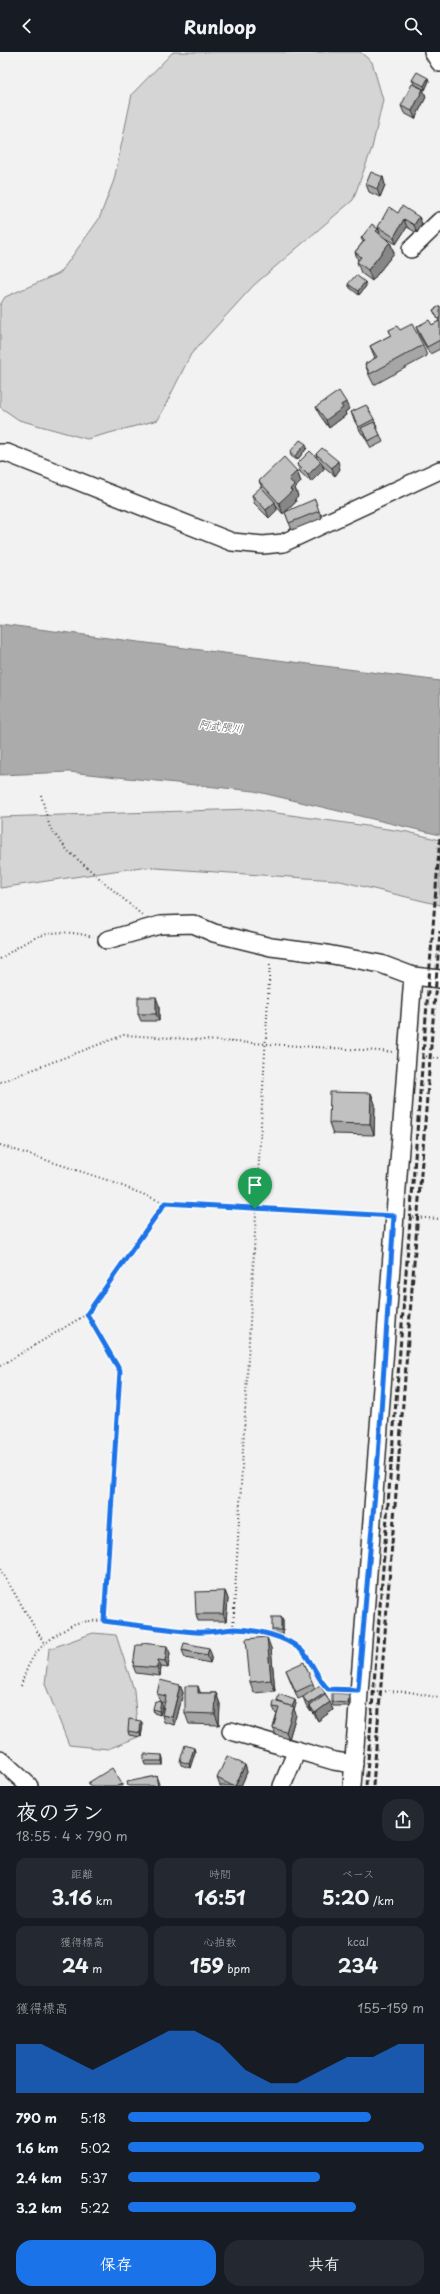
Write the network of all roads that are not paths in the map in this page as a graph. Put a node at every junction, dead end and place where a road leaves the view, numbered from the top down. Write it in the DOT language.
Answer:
graph roads {
  1 [pos="433,52"];
  2 [pos="440,63"];
  3 [pos="440,221"];
  4 [pos="411,249"];
  5 [pos="0,453"];
  6 [pos="440,470"];
  7 [pos="107,940"];
  8 [pos="413,976"];
  9 [pos="440,979"];
  10 [pos="231,1731"];
  11 [pos="297,1750"];
  12 [pos="0,1759"];
  13 [pos="354,1764"];
  14 [pos="29,1786"];
  15 [pos="282,1786"];
  16 [pos="352,1786"];
  1 -- 2 [label="street"];
  3 -- 4 [label="street"];
  5 -- 6 [label="street"];
  7 -- 8 [label="street"];
  8 -- 9 [label="street"];
  8 -- 13 [label="street"];
  10 -- 11 [label="street"];
  11 -- 13 [label="street"];
  11 -- 15 [label="street"];
  12 -- 14 [label="street"];
  13 -- 16 [label="street"];
}
